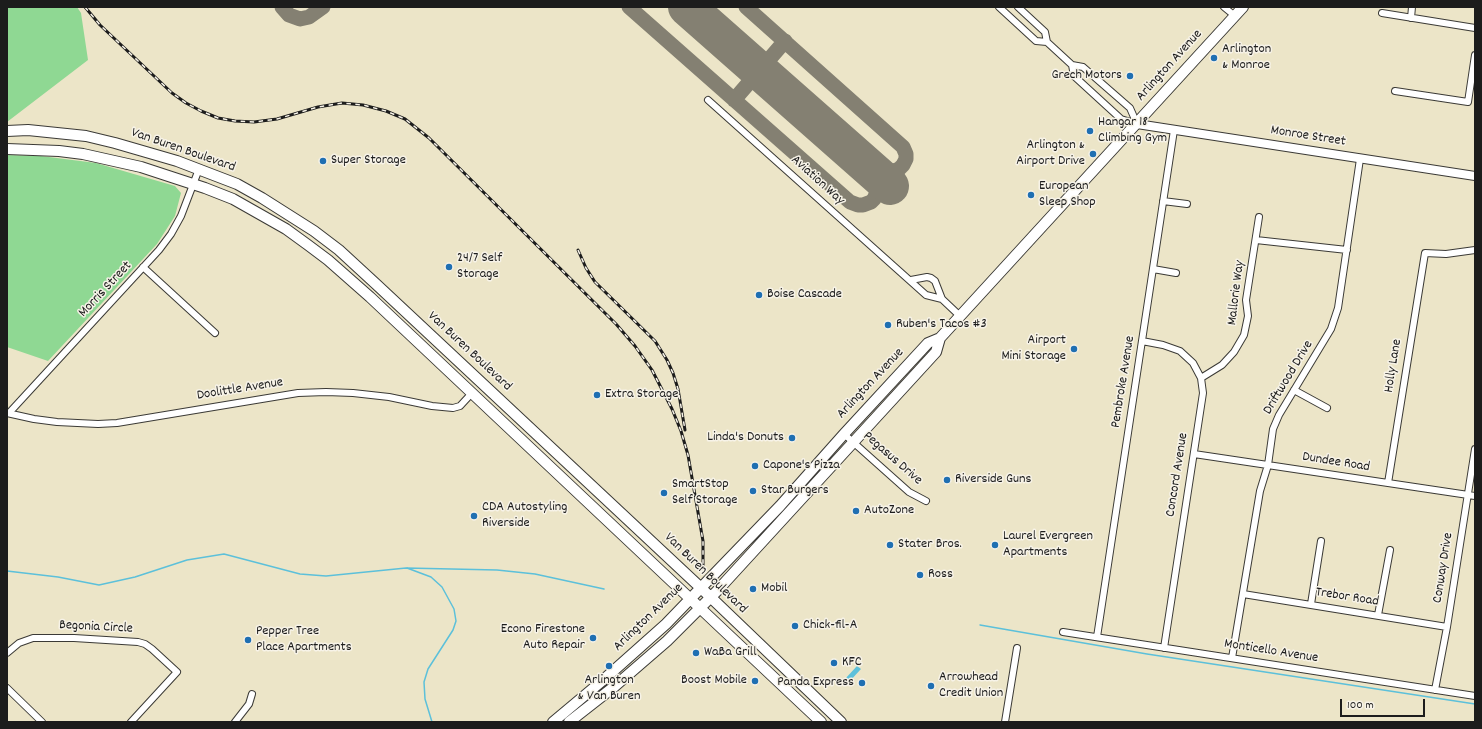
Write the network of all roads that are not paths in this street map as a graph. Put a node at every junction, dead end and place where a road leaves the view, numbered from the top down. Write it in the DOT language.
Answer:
graph roads {
  1 [pos="999,7"];
  2 [pos="1018,7"];
  3 [pos="1224,7"];
  4 [pos="1243,7"];
  5 [pos="1412,7"];
  6 [pos="1382,13"];
  7 [pos="1235,16"];
  8 [pos="1411,18"];
  9 [pos="1475,28"];
  10 [pos="1047,42"];
  11 [pos="1475,55"];
  12 [pos="1072,65"];
  13 [pos="1395,91"];
  14 [pos="708,100"];
  15 [pos="1137,124"];
  16 [pos="1174,130"];
  17 [pos="7,131"];
  18 [pos="7,149"];
  19 [pos="1360,158"];
  20 [pos="199,169"];
  21 [pos="1475,176"];
  22 [pos="193,184"];
  23 [pos="1163,201"];
  24 [pos="1187,204"];
  25 [pos="1259,217"];
  26 [pos="1256,240"];
  27 [pos="1347,250"];
  28 [pos="1475,250"];
  29 [pos="143,267"];
  30 [pos="1153,269"];
  31 [pos="1176,273"];
  32 [pos="910,280"];
  33 [pos="942,299"];
  34 [pos="960,316"];
  35 [pos="215,333"];
  36 [pos="940,338"];
  37 [pos="1142,341"];
  38 [pos="1202,378"];
  39 [pos="1294,390"];
  40 [pos="472,393"];
  41 [pos="1327,408"];
  42 [pos="8,413"];
  43 [pos="844,434"];
  44 [pos="854,442"];
  45 [pos="1475,450"];
  46 [pos="1194,454"];
  47 [pos="1268,465"];
  48 [pos="1388,483"];
  49 [pos="1472,496"];
  50 [pos="926,501"];
  51 [pos="1321,541"];
  52 [pos="1390,550"];
  53 [pos="701,588"];
  54 [pos="1243,594"];
  55 [pos="710,597"];
  56 [pos="690,600"];
  57 [pos="1311,604"];
  58 [pos="700,608"];
  59 [pos="1378,615"];
  60 [pos="1447,627"];
  61 [pos="1063,632"];
  62 [pos="1097,638"];
  63 [pos="1017,648"];
  64 [pos="1164,648"];
  65 [pos="7,654"];
  66 [pos="750,655"];
  67 [pos="1232,658"];
  68 [pos="790,674"];
  69 [pos="781,684"];
  70 [pos="7,688"];
  71 [pos="1435,690"];
  72 [pos="591,691"];
  73 [pos="252,694"];
  74 [pos="1475,696"];
  75 [pos="830,712"];
  76 [pos="135,720"];
  77 [pos="571,721"];
  78 [pos="42,722"];
  79 [pos="235,722"];
  80 [pos="553,722"];
  81 [pos="821,722"];
  82 [pos="841,722"];
  83 [pos="1006,722"];
  1 -- 10 [label="street"];
  2 -- 10 [label="street"];
  3 -- 7 [label="street"];
  4 -- 7 [label="main road, Arlington Avenue"];
  5 -- 8 [label="street"];
  6 -- 8 [label="street"];
  7 -- 15 [label="main road, Arlington Avenue"];
  8 -- 9 [label="street"];
  10 -- 12 [label="street"];
  11 -- 13 [label="street"];
  12 -- 15 [label="street"];
  12 -- 15 [label="street"];
  14 -- 32 [label="street, Aviation Way"];
  15 -- 16 [label="street, Monroe Street"];
  15 -- 34 [label="main road, Arlington Avenue"];
  16 -- 19 [label="street, Monroe Street"];
  16 -- 23 [label="street, Pembroke Avenue"];
  17 -- 20 [label="main road, Van Buren Boulevard"];
  18 -- 22 [label="main road, Van Buren Boulevard"];
  19 -- 21 [label="street, Monroe Street"];
  19 -- 27 [label="street, Driftwood Drive"];
  20 -- 22 [label="street, Morris Street"];
  20 -- 53 [label="main road, Van Buren Boulevard"];
  22 -- 29 [label="street, Morris Street"];
  22 -- 40 [label="main road, Van Buren Boulevard"];
  23 -- 24 [label="street"];
  23 -- 30 [label="street, Pembroke Avenue"];
  25 -- 26 [label="street, Mallorie Way"];
  26 -- 27 [label="street"];
  26 -- 38 [label="street, Mallorie Way"];
  27 -- 39 [label="street, Driftwood Drive"];
  28 -- 48 [label="street, Holly Lane"];
  29 -- 35 [label="street"];
  29 -- 42 [label="street, Morris Street"];
  30 -- 31 [label="street"];
  30 -- 37 [label="street, Pembroke Avenue"];
  32 -- 33 [label="street, Aviation Way"];
  32 -- 33 [label="street, Aviation Way"];
  33 -- 34 [label="street, Aviation Way"];
  34 -- 36 [label="main road, Arlington Avenue"];
  36 -- 43 [label="main road, Arlington Avenue"];
  36 -- 44 [label="main road, Arlington Avenue"];
  37 -- 38 [label="street"];
  37 -- 62 [label="street, Pembroke Avenue"];
  38 -- 46 [label="street, Concord Avenue"];
  39 -- 41 [label="street"];
  39 -- 47 [label="street, Driftwood Drive"];
  40 -- 42 [label="street, Doolittle Avenue"];
  40 -- 56 [label="main road, Van Buren Boulevard"];
  43 -- 44 [label="street, Pegasus Drive"];
  43 -- 53 [label="main road, Arlington Avenue"];
  44 -- 50 [label="street, Pegasus Drive"];
  44 -- 55 [label="main road, Arlington Avenue"];
  45 -- 49 [label="street, Conway Drive"];
  46 -- 47 [label="street, Dundee Road"];
  46 -- 64 [label="street, Concord Avenue"];
  47 -- 48 [label="street, Dundee Road"];
  47 -- 54 [label="street, Driftwood Drive"];
  48 -- 49 [label="street, Dundee Road"];
  49 -- 60 [label="street, Conway Drive"];
  51 -- 57 [label="street"];
  52 -- 59 [label="street"];
  53 -- 55 [label="main road, Van Buren Boulevard"];
  53 -- 56 [label="main road, Arlington Avenue"];
  54 -- 57 [label="street, Trebor Road"];
  54 -- 67 [label="street, Driftwood Drive"];
  55 -- 58 [label="main road, Arlington Avenue"];
  55 -- 68 [label="main road, Van Buren Boulevard"];
  56 -- 58 [label="main road, Van Buren Boulevard"];
  56 -- 72 [label="main road, Arlington Avenue"];
  57 -- 59 [label="street, Trebor Road"];
  58 -- 66 [label="main road, Van Buren Boulevard"];
  58 -- 77 [label="main road, Arlington Avenue"];
  59 -- 60 [label="street, Trebor Road"];
  60 -- 71 [label="street, Conway Drive"];
  61 -- 62 [label="street, Monticello Avenue"];
  62 -- 64 [label="street, Monticello Avenue"];
  63 -- 83 [label="street"];
  64 -- 67 [label="street, Monticello Avenue"];
  65 -- 76 [label="street, Begonia Circle"];
  66 -- 68 [label="main road"];
  66 -- 69 [label="main road, Van Buren Boulevard"];
  67 -- 71 [label="street, Monticello Avenue"];
  68 -- 75 [label="main road, Van Buren Boulevard"];
  69 -- 75 [label="main road"];
  69 -- 81 [label="main road, Van Buren Boulevard"];
  70 -- 78 [label="street"];
  71 -- 74 [label="street, Monticello Avenue"];
  72 -- 77 [label="main road"];
  72 -- 80 [label="main road, Arlington Avenue"];
  73 -- 79 [label="street"];
  75 -- 82 [label="main road, Van Buren Boulevard"];
}
